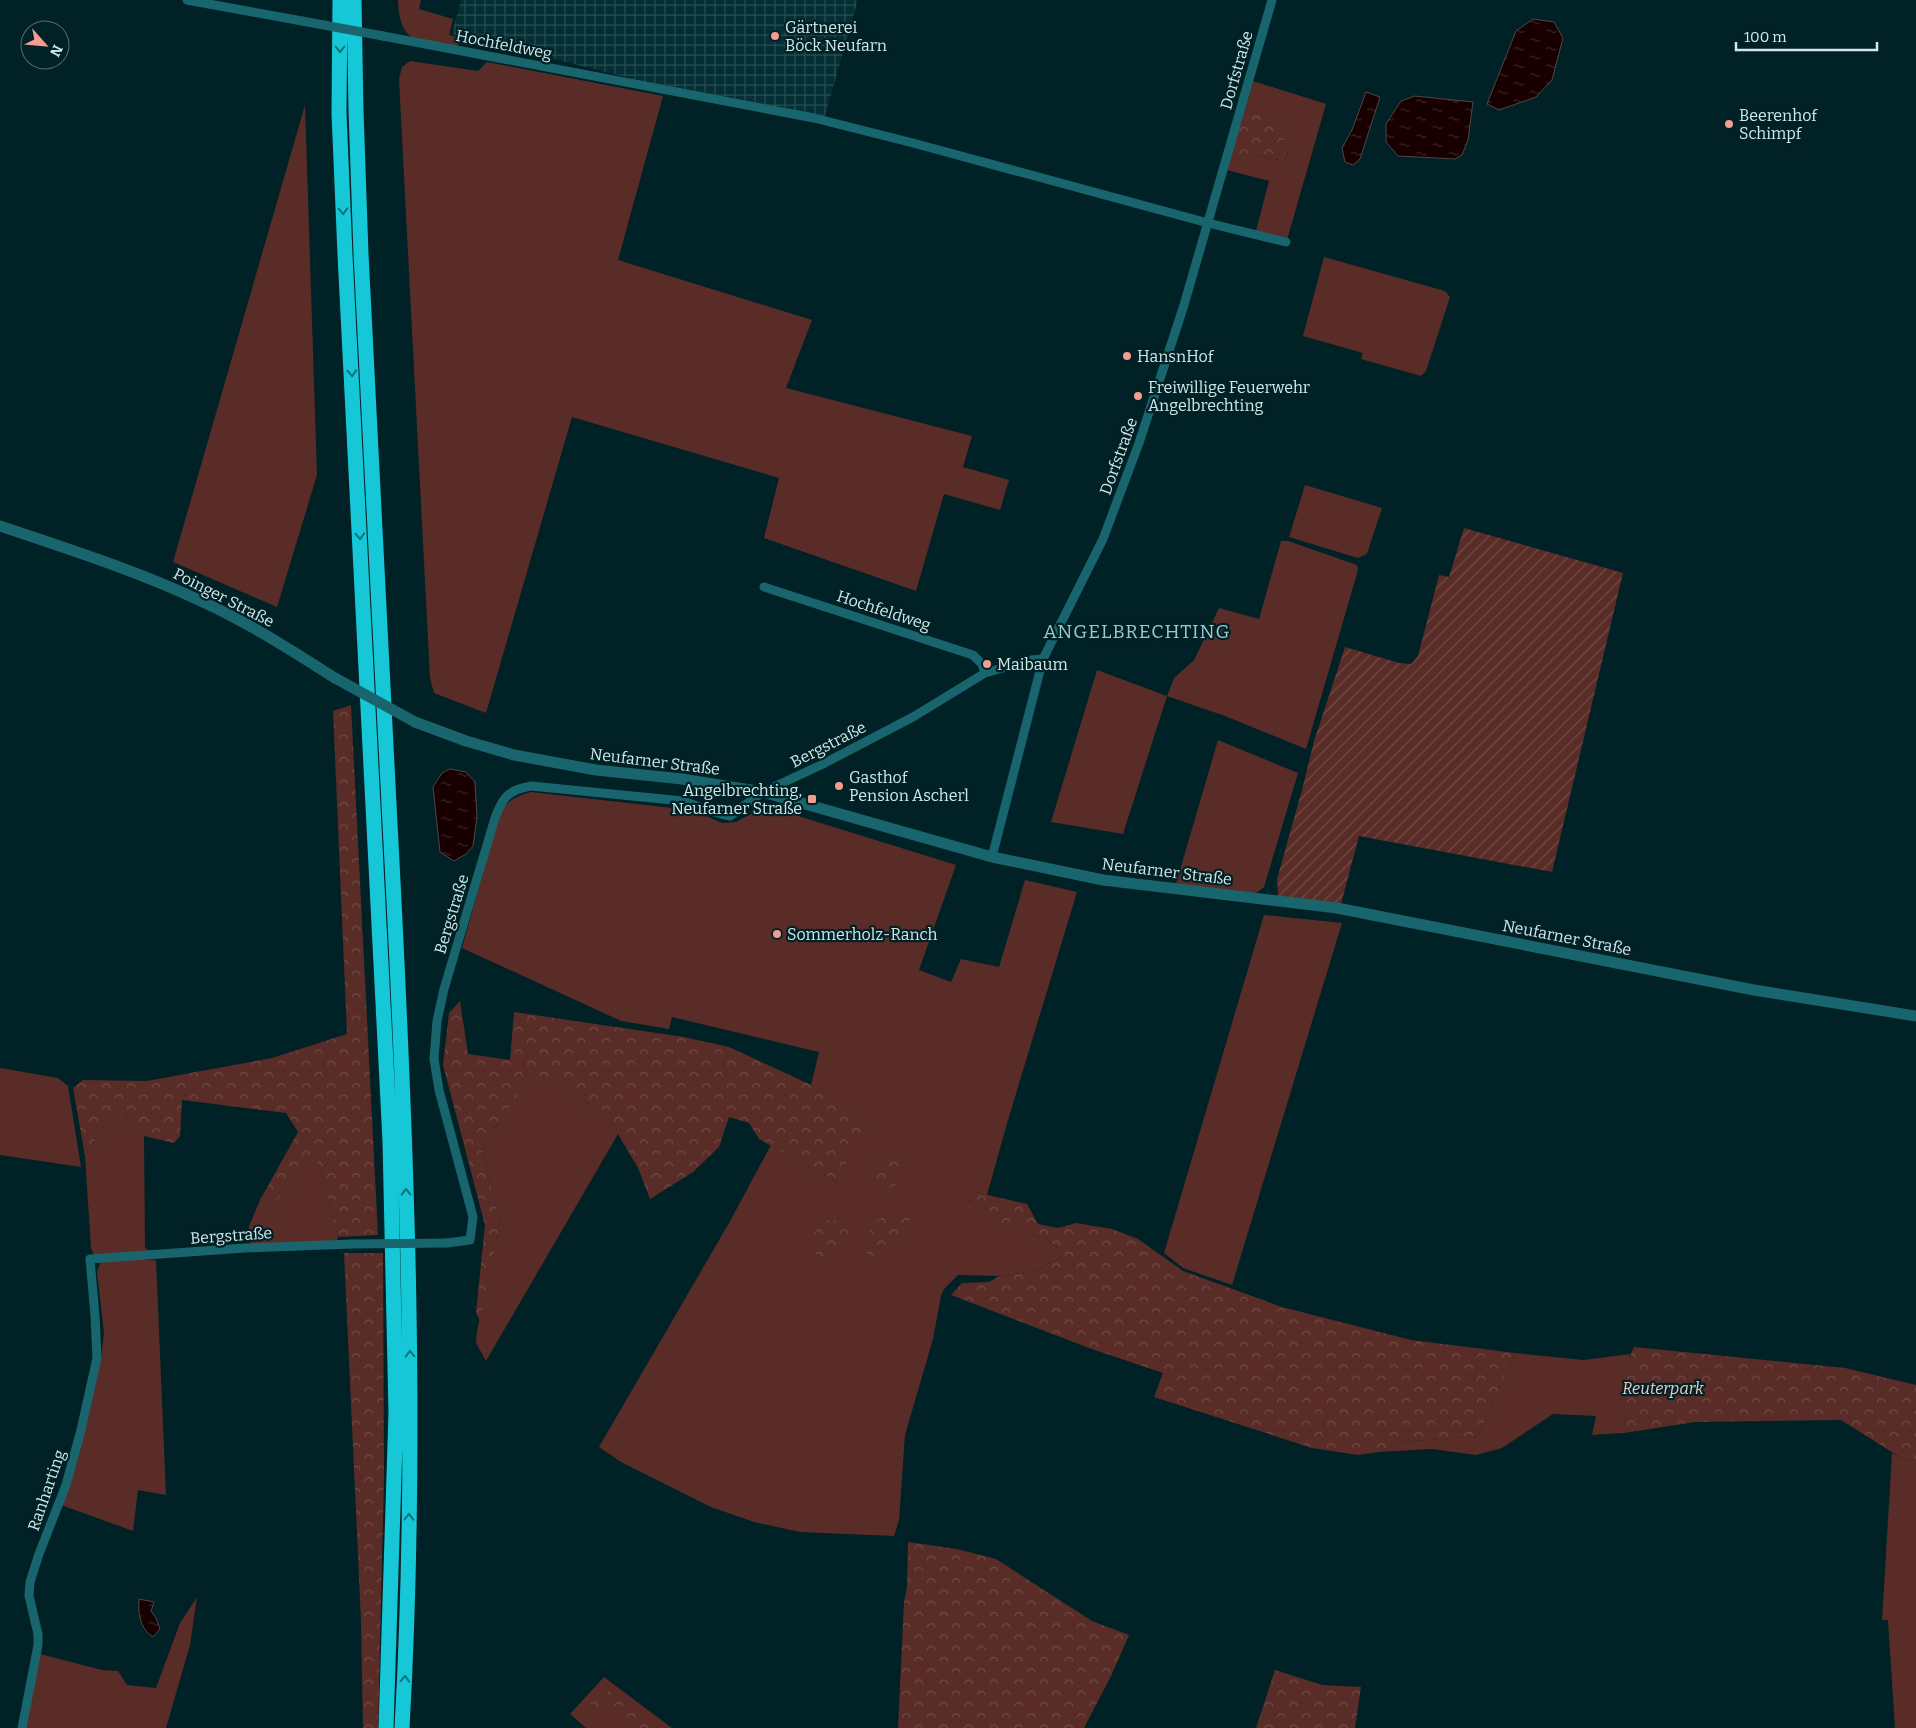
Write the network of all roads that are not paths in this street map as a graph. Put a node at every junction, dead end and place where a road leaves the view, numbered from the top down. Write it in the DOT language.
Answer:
graph roads {
  1 [pos="187,0"];
  2 [pos="340,0"];
  3 [pos="354,0"];
  4 [pos="1272,0"];
  5 [pos="1208,223"];
  6 [pos="1286,242"];
  7 [pos="0,526"];
  8 [pos="764,587"];
  9 [pos="1043,659"];
  10 [pos="985,673"];
  11 [pos="418,723"];
  12 [pos="763,792"];
  13 [pos="992,857"];
  14 [pos="1916,1016"];
  15 [pos="90,1259"];
  16 [pos="22,1728"];
  17 [pos="386,1728"];
  18 [pos="402,1728"];
  1 -- 5 [label="street, Hochfeldweg, bridge"];
  2 -- 17 [label="highway, one-way"];
  18 -- 3 [label="highway, one-way"];
  4 -- 5 [label="street, Dorfstraße"];
  5 -- 6 [label="street, Hochfeldweg"];
  5 -- 9 [label="street, Dorfstraße"];
  7 -- 11 [label="street, Poinger Straße, bridge"];
  8 -- 10 [label="street, Hochfeldweg"];
  9 -- 10 [label="street, Bergstraße"];
  9 -- 13 [label="street, Dorfstraße"];
  10 -- 12 [label="street, Bergstraße"];
  11 -- 12 [label="street, Neufarner Straße"];
  12 -- 13 [label="street, Neufarner Straße"];
  12 -- 15 [label="street, Bergstraße, bridge"];
  13 -- 14 [label="street, Neufarner Straße"];
  15 -- 16 [label="street, Ranharting"];
}
